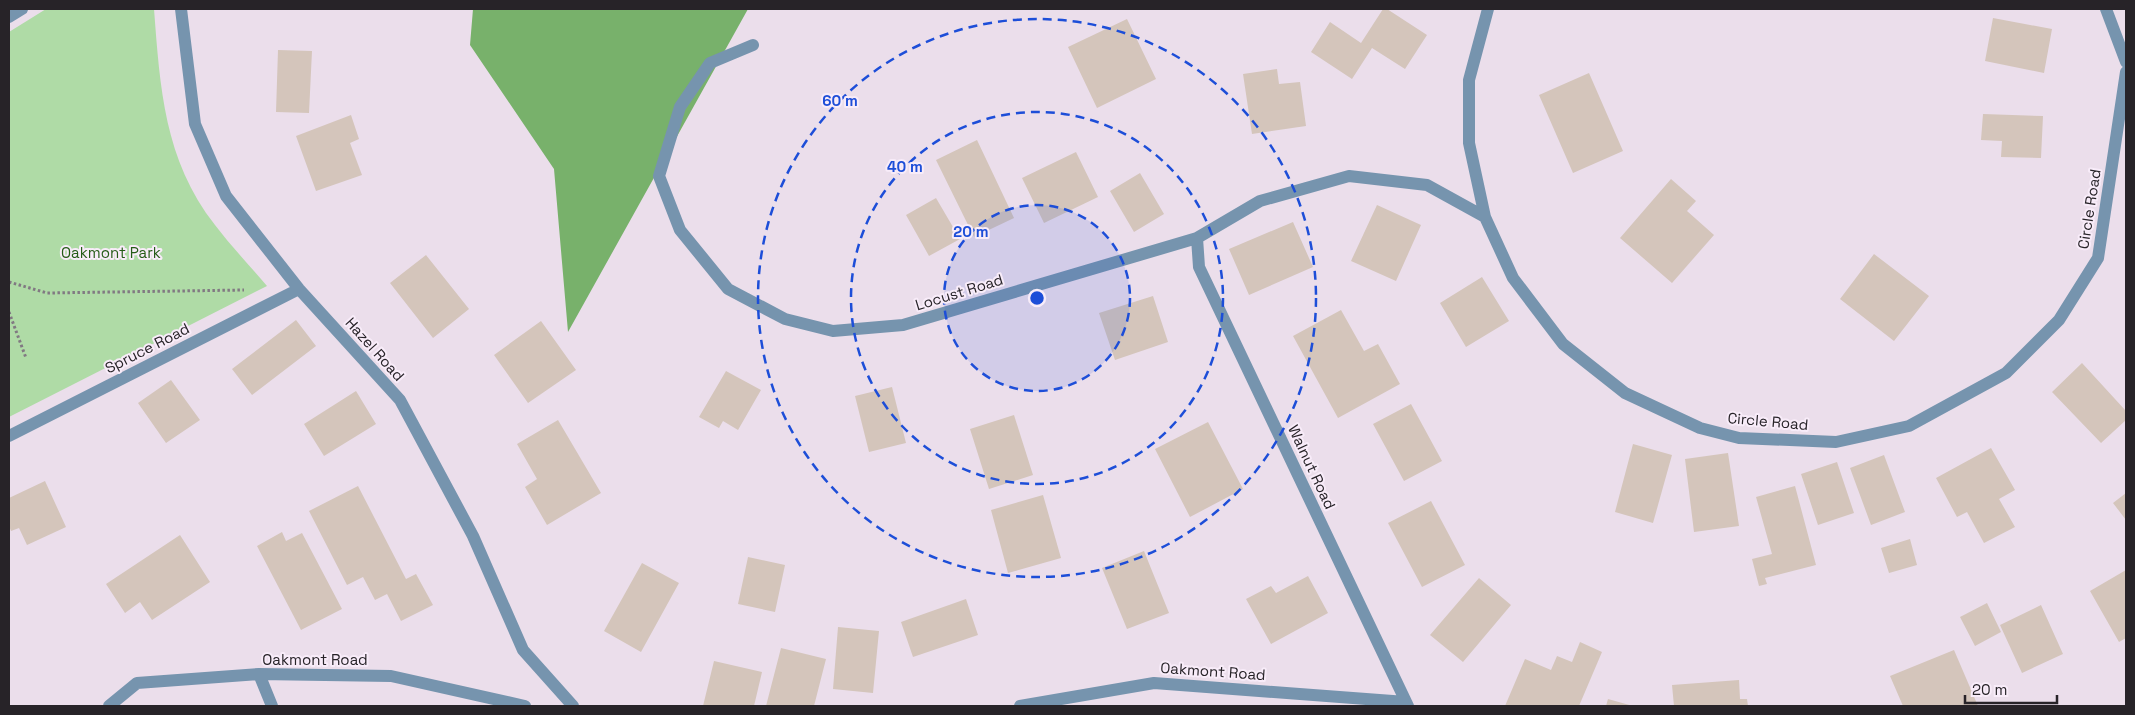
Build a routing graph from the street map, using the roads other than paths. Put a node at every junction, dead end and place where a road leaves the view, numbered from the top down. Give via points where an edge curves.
1 (22, 9) edge
2 (181, 9) edge
3 (1488, 9) edge
4 (2106, 9) edge
5 (9, 17) edge
6 (753, 45) dead end
7 (2126, 62) edge
8 (2126, 72) edge
9 (1485, 217) junction
10 (1197, 238) junction
11 (299, 289) junction
12 (9, 436) edge
13 (259, 674) junction
14 (1407, 704) edge
15 (109, 706) edge
16 (272, 706) edge
17 (525, 706) edge
18 (573, 706) edge
19 (1020, 706) edge

1 - 5 street
2 - 11 street, Hazel Road via 195,124 226,196
3 - 9 street, Circle Road via 1469,80 1469,143
4 - 7 street
6 - 10 street, Locust Road via 710,63 680,107 659,176 680,230 728,288 785,319 832,331 903,325
8 - 9 street, Circle Road via 2098,258 2059,320 2006,373 1909,426 1836,442 1738,438 1700,428 1624,393 1563,344 1513,278
9 - 10 street, Locust Road via 1427,185 1348,176 1260,200
10 - 14 street, Walnut Road via 1200,267
11 - 12 street, Spruce Road
11 - 18 street, Hazel Road via 400,400 473,536 523,650
13 - 15 street, Oakmont Road via 137,683
13 - 16 street
13 - 17 street, Oakmont Road via 390,676
14 - 19 street, Oakmont Road via 1154,682

